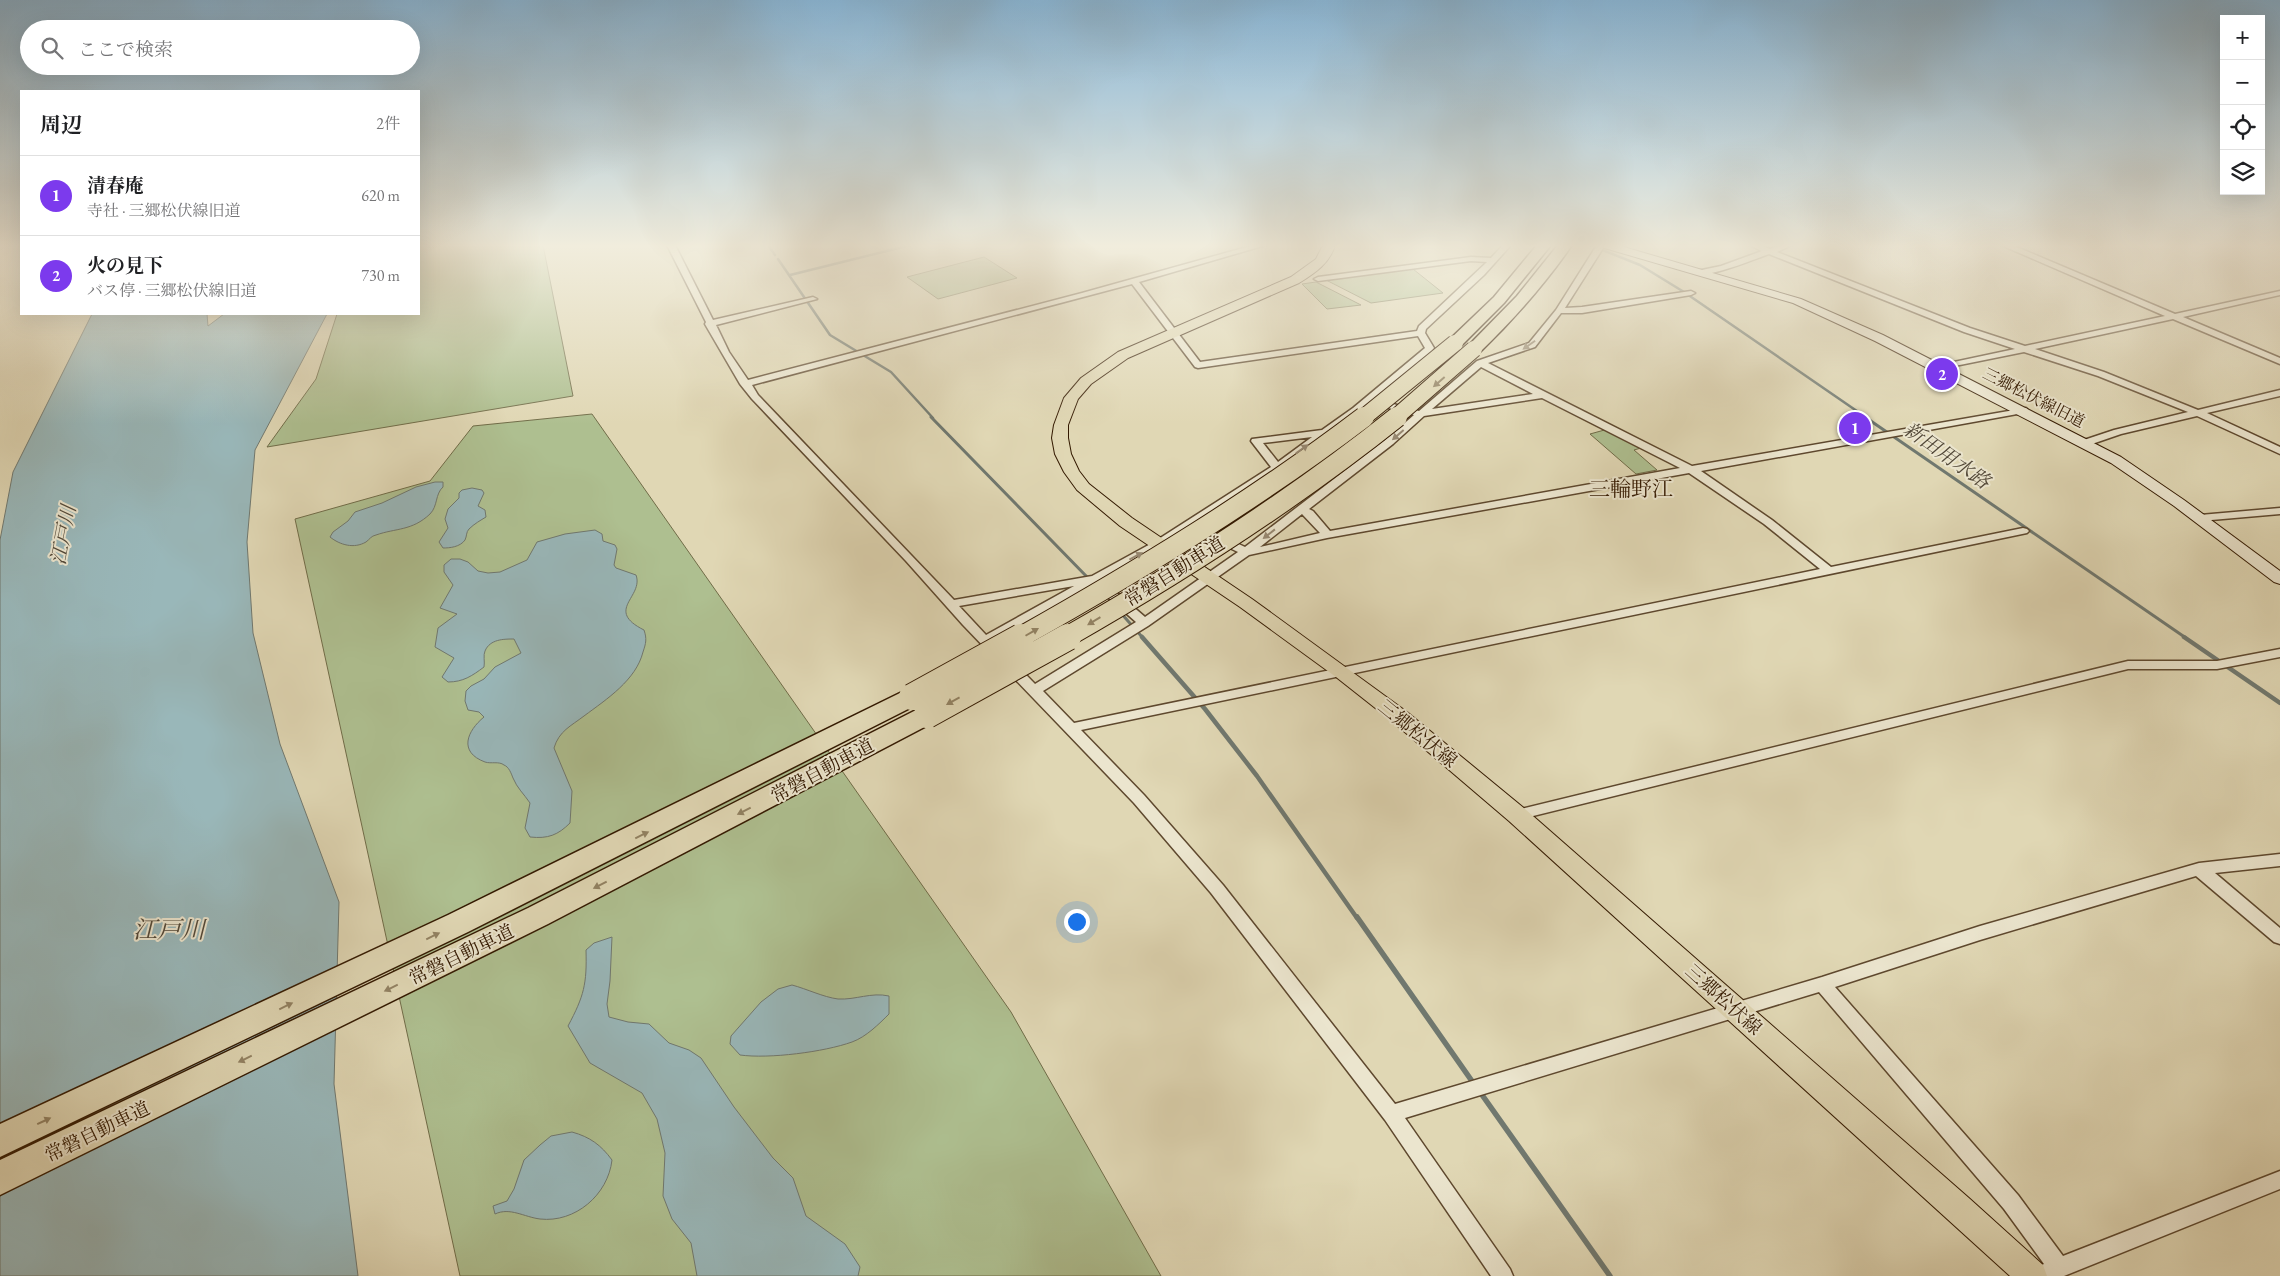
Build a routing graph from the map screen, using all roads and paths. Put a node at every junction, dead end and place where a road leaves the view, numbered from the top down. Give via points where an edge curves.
1 (700, 305) edge
2 (790, 305) edge
3 (1047, 305) edge
4 (1153, 305) edge
5 (1238, 305) edge
6 (1447, 305) edge
7 (1494, 305) edge
8 (1518, 305) edge
9 (1563, 305) edge
10 (1607, 305) edge
11 (1804, 305) edge
12 (1903, 305) edge
13 (2146, 305) edge
14 (2226, 305) edge
15 (1559, 311) junction
16 (2173, 316) junction
17 (709, 324) junction
18 (1175, 332) junction
19 (1421, 333) junction
20 (2022, 348) junction
21 (1427, 352) junction
22 (1477, 359) junction
23 (2280, 361) edge
24 (1938, 368) junction
25 (745, 384) junction
26 (2280, 393) edge
27 (1543, 395) junction
28 (1368, 400) junction
29 (2023, 410) junction
30 (2198, 413) junction
31 (1421, 414) junction
32 (1324, 433) junction
33 (2085, 443) junction
34 (2280, 451) edge
35 (1691, 469) junction
36 (1272, 471) junction
37 (1320, 495) junction
38 (1301, 510) junction
39 (2280, 511) edge
40 (2200, 518) junction
41 (1190, 525) junction
42 (2023, 531) dead end
43 (1327, 535) junction
44 (1158, 544) junction
45 (1246, 552) junction
46 (1828, 570) junction
47 (1209, 577) junction
48 (2280, 579) edge
49 (1090, 580) junction
50 (951, 604) junction
51 (1138, 627) junction
52 (986, 640) junction
53 (2280, 653) edge
54 (1343, 673) junction
55 (1035, 690) junction
56 (1071, 728) junction
57 (1517, 815) junction
58 (2280, 860) edge
59 (2200, 869) junction
60 (2280, 937) edge
61 (1822, 984) junction
62 (1734, 1009) junction
63 (1391, 1114) junction
64 (0, 1141) edge
65 (0, 1178) edge
66 (2280, 1180) edge
67 (2059, 1267) junction
68 (1503, 1276) edge
69 (2032, 1276) edge
70 (2039, 1276) edge

1 - 17 street
2 - 17 street
3 - 25 street
4 - 18 street
5 - 18 main road, 三郷松伏線
6 - 19 street
64 -> 7 highway, 常磐自動車道, bridge via 535,887 745,784 977,662 1220,520 1307,462 1414,380
8 - 22 highway, 常磐自動車道
9 - 15 street
10 - 15 street
11 - 24 street, 三郷松伏線旧道
12 - 20 street
13 - 16 street
14 - 16 street
15 -> 22 street via 1532,345
16 - 20 street
16 - 23 street
17 - 25 street
18 - 19 street via 1198,365
18 - 44 main road, 三郷松伏線 via 1123,355 1099,370 1071,398 1061,425 1063,454 1083,487
19 - 21 street via 1430,348
20 - 24 street
20 - 30 street via 2102,374
21 - 22 street
21 - 28 street
22 - 27 street
22 - 31 street
22 -> 65 highway, 常磐自動車道, bridge via 1434,386 1327,471 1173,572 1016,666 777,794 538,916
24 - 29 street, 三郷松伏線旧道
25 - 50 street
26 - 30 street
27 - 31 street
27 - 35 street
28 - 31 street
28 - 32 street
29 - 33 street, 三郷松伏線旧道
29 - 35 street
30 - 33 street
30 - 34 street
31 -> 37 street
36 -> 32 street
32 - 36 street via 1256,442
33 - 40 street, 三郷松伏線旧道 via 2142,476
35 - 43 street
35 - 46 street via 1768,522
36 - 37 street
36 - 41 street
37 - 38 street
38 - 43 street via 1309,513
38 -> 45 street
39 - 40 street
40 - 48 street, 三郷松伏線旧道
41 - 44 street
41 - 45 street
42 - 46 street
43 - 45 street
44 - 47 main road, 三郷松伏線
49 -> 44 street
45 - 47 street
46 - 54 street
47 - 51 street
47 - 54 main road, 三郷松伏線
49 - 50 street
49 - 51 street
49 - 52 street
50 - 52 street
51 - 55 street
52 - 55 street
53 - 57 street via 2223,664 2128,665
54 - 56 street
54 - 57 main road, 三郷松伏線
55 - 56 street
56 - 63 street via 1217,889
57 - 62 main road, 三郷松伏線
58 - 59 street
59 - 60 street
59 - 61 street via 1980,933
61 - 62 street
61 - 67 street via 2011,1202
62 - 63 street
62 - 69 main road, 三郷松伏線
63 - 68 street
66 - 67 street
67 - 70 street

